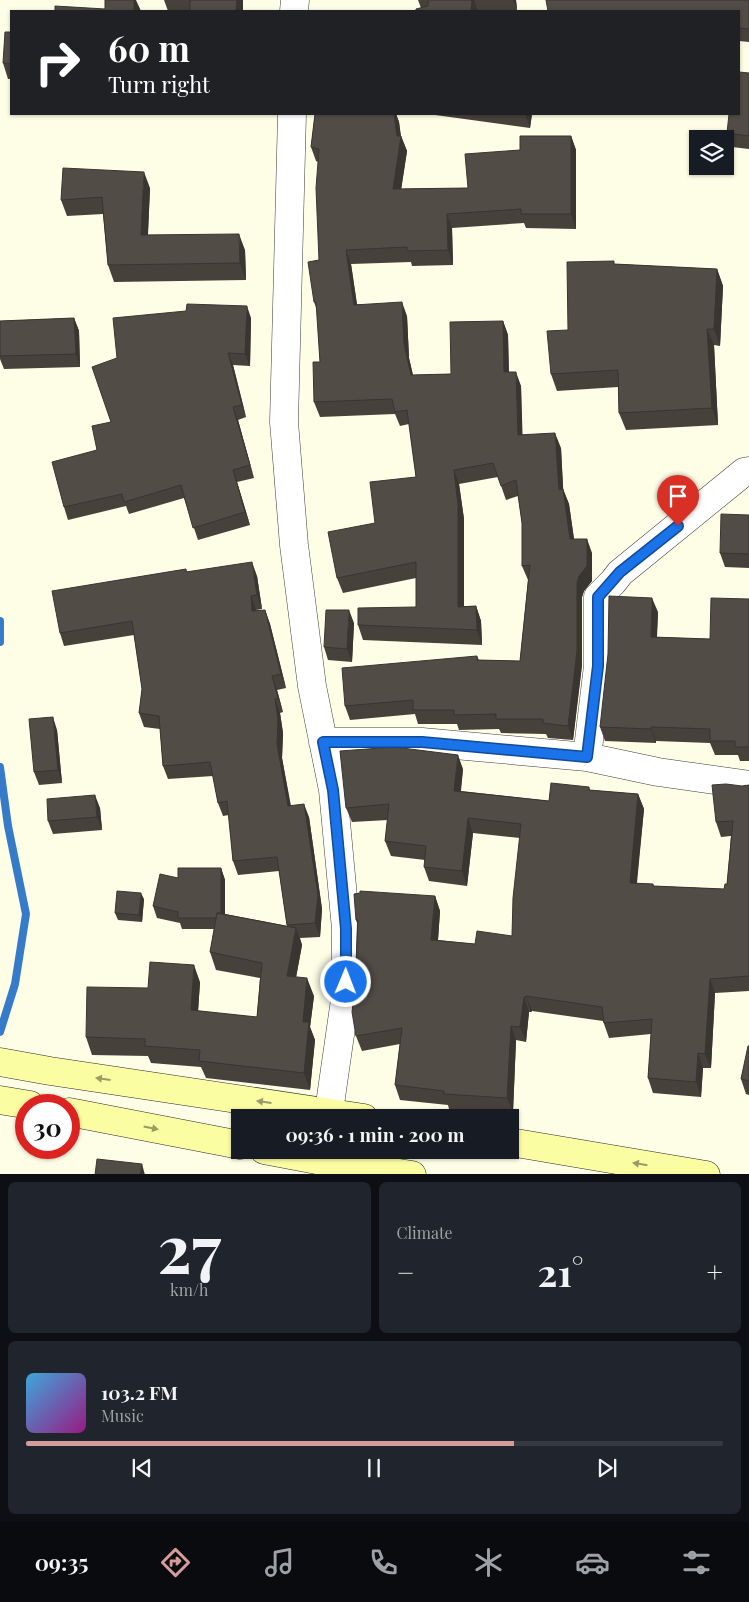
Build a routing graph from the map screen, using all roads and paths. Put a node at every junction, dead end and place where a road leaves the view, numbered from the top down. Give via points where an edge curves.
1 (292, 115) edge
2 (749, 471) edge
3 (323, 742) junction
4 (587, 757) junction
5 (749, 785) edge
6 (0, 1062) edge
7 (0, 1100) edge
8 (15, 1102) edge
9 (291, 1109) edge
10 (330, 1109) edge
11 (80, 1114) edge
12 (231, 1143) edge
13 (519, 1143) edge
14 (308, 1159) edge
15 (323, 1162) edge
16 (412, 1174) edge
17 (706, 1174) edge

1 - 3 street via 284,422 294,545 312,686
2 - 4 street via 620,572 598,597 598,666
3 - 4 street via 422,742
3 - 10 street via 333,790 346,929 345,1000
4 - 5 street via 658,772
9 -> 6 main road
7 - 8 main road
11 -> 12 main road
17 -> 13 main road
14 - 15 main road
15 - 16 main road

